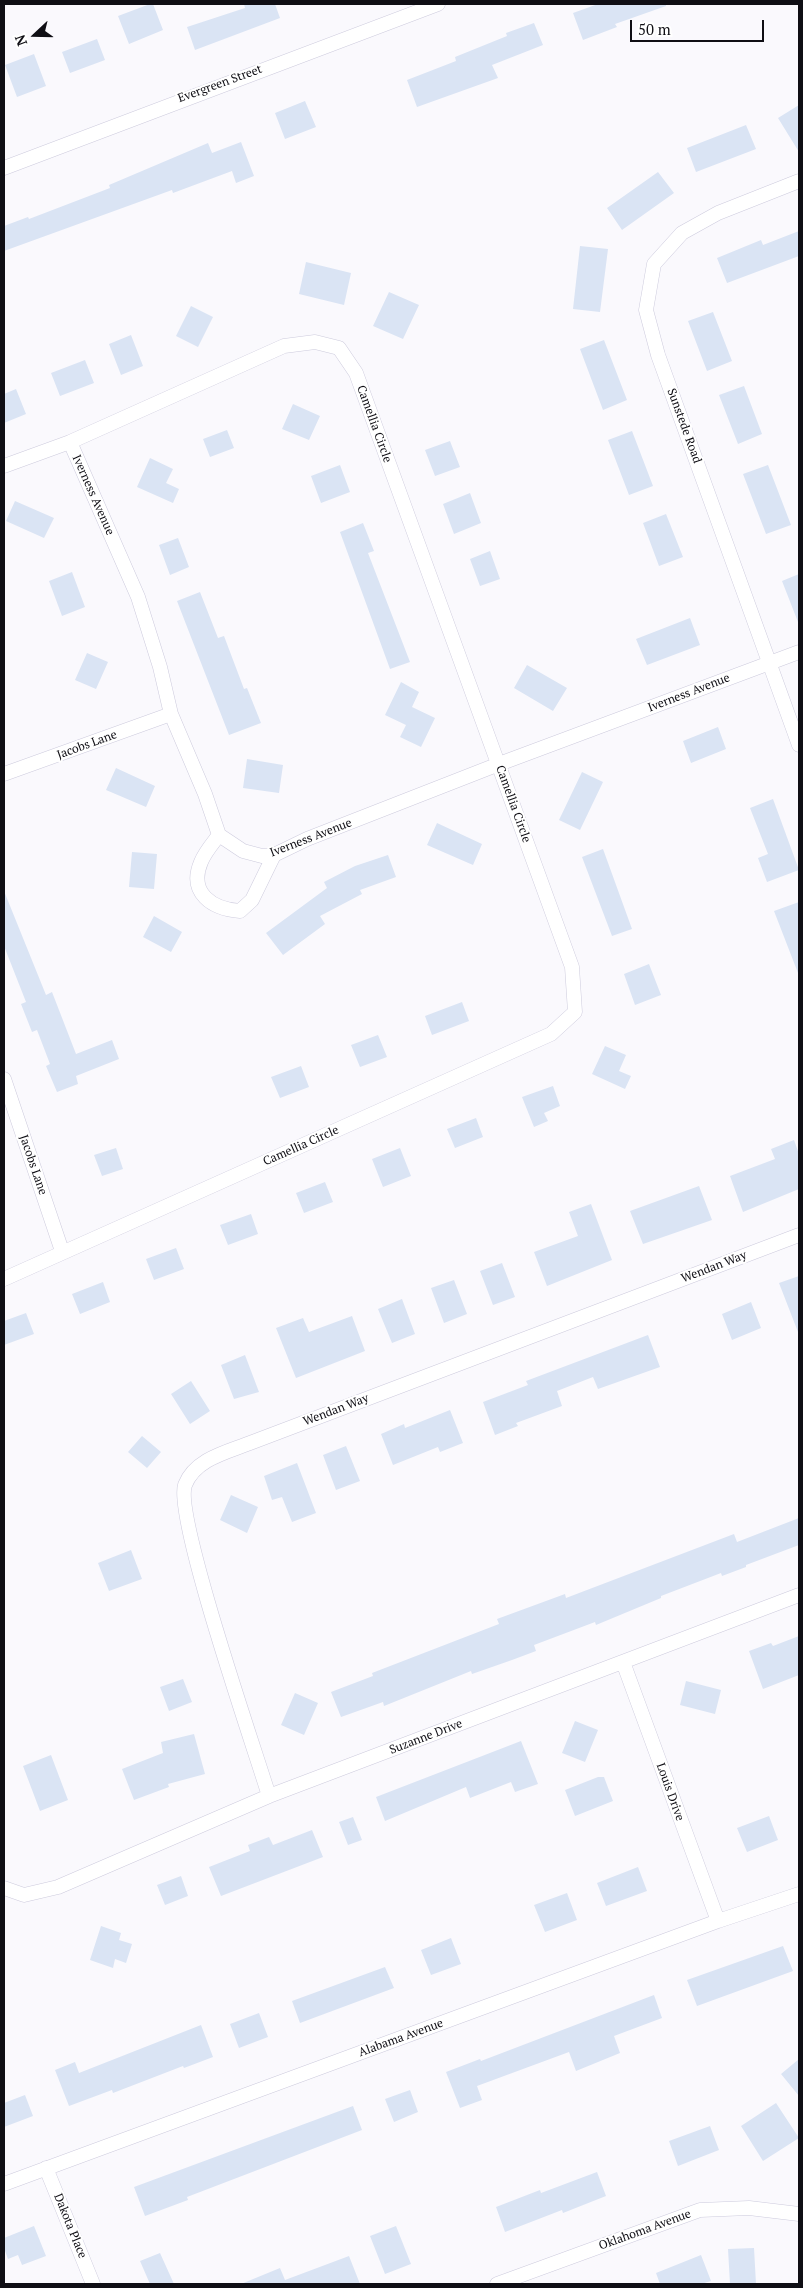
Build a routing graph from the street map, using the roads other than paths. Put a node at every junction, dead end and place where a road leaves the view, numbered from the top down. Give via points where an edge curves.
1 (438, 4) edge
2 (4, 168) edge
3 (799, 181) edge
4 (70, 442) junction
5 (4, 466) edge
6 (799, 652) edge
7 (768, 663) junction
8 (170, 714) junction
9 (799, 744) edge
10 (499, 764) junction
11 (4, 774) edge
12 (219, 835) junction
13 (274, 855) junction
14 (4, 1079) edge
15 (799, 1235) edge
16 (62, 1251) junction
17 (4, 1279) edge
18 (799, 1595) edge
19 (623, 1662) junction
20 (269, 1796) junction
21 (4, 1888) edge
22 (799, 1894) edge
23 (718, 1921) junction
24 (46, 2168) junction
25 (4, 2184) edge
26 (799, 2214) edge
27 (93, 2284) edge
28 (497, 2284) edge

1 - 2 street, Evergreen Street
3 - 7 street, Sunstede Road via 718,213 682,233 654,264 646,310 658,355
4 - 5 street, Camellia Circle
4 - 8 street, Iverness Avenue via 138,597 160,667
4 - 10 street, Camellia Circle via 284,346 315,342 339,348 356,373
6 - 7 street, Iverness Avenue
7 - 9 street, Sunstede Road
7 - 10 street, Iverness Avenue
8 - 11 street, Jacobs Lane
8 - 12 street, Iverness Avenue
10 - 13 street, Iverness Avenue
10 - 16 street, Camellia Circle via 572,967 575,1012 551,1034
12 - 13 street, Iverness Avenue via 244,851 262,856
12 - 13 street via 201,862 198,879 201,892 223,910 240,911 252,900
14 - 16 street, Jacobs Lane
15 - 20 street, Wendan Way via 198,1464 185,1485 184,1509 200,1572
16 - 17 street, Camellia Circle
18 - 19 street, Suzanne Drive
19 - 20 street, Suzanne Drive
19 - 23 street, Louis Drive
20 - 21 street, Suzanne Drive via 58,1887 24,1895
22 - 23 street, Alabama Avenue
23 - 24 street, Alabama Avenue
24 - 25 street, Alabama Avenue
24 - 27 street, Dakota Place
26 - 28 street, Oklahoma Avenue via 749,2208 700,2210

